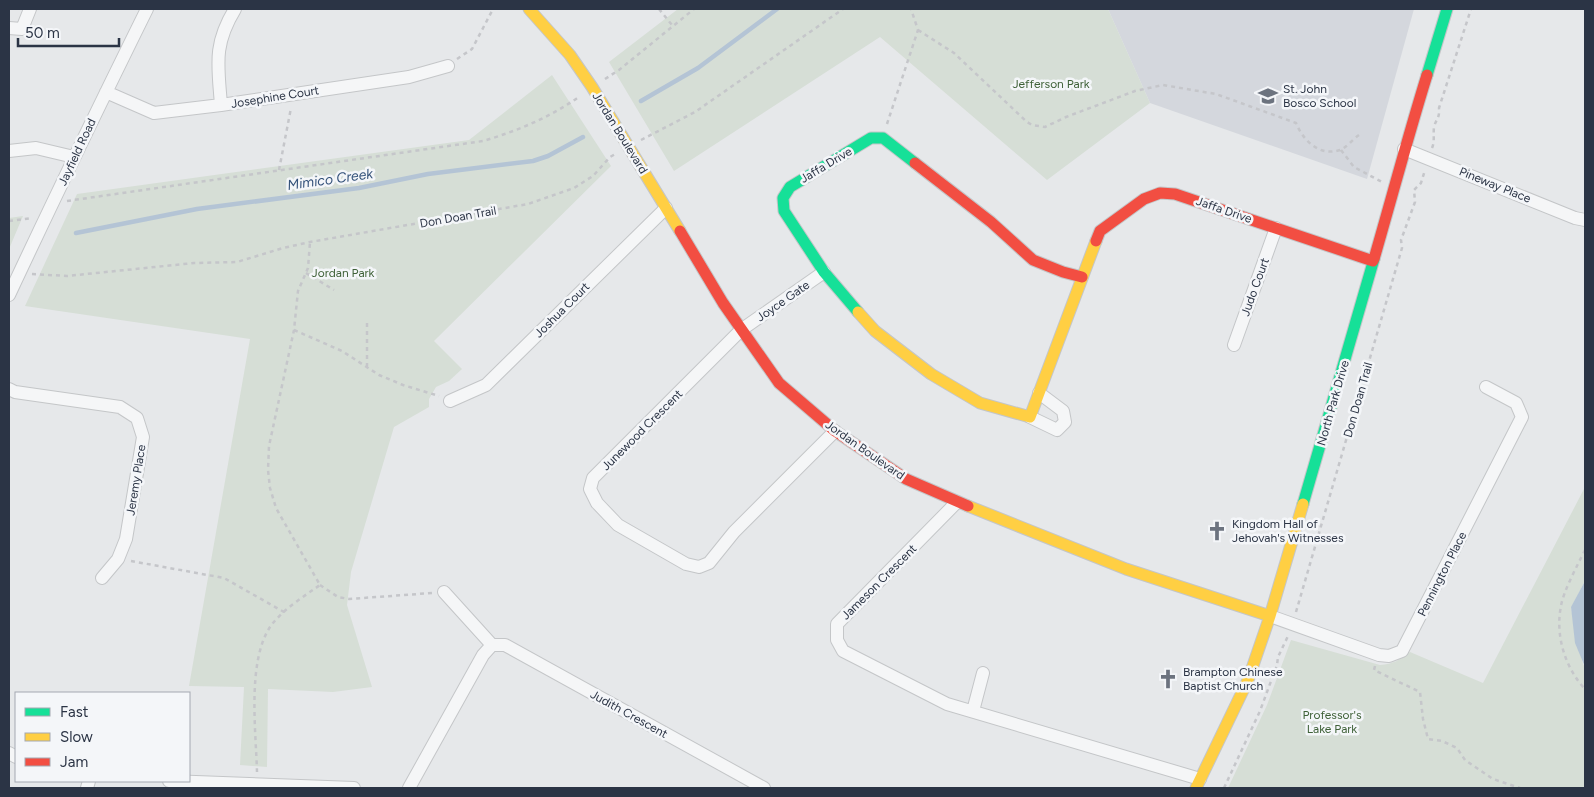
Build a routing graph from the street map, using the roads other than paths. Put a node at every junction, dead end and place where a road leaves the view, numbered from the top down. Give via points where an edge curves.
1 (30, 9) edge
2 (147, 9) edge
3 (235, 9) edge
4 (529, 9) edge
5 (1447, 9) edge
6 (9, 28) edge
7 (448, 66) road end
8 (106, 92) junction
9 (221, 105) junction
10 (1404, 150) junction
11 (9, 151) edge
12 (74, 157) junction
13 (666, 208) junction
14 (1585, 220) edge
15 (1276, 228) junction
16 (1373, 261) junction
17 (824, 272) junction
18 (1082, 277) junction
19 (9, 295) edge
20 (742, 330) junction
21 (1234, 345) dead end
22 (1486, 387) dead end
23 (9, 389) edge
24 (1039, 393) junction
25 (450, 401) road end
26 (1030, 417) junction
27 (835, 431) junction
28 (957, 502) junction
29 (102, 578) dead end
30 (444, 592) road end
31 (1270, 616) junction
32 (492, 645) junction
33 (983, 672) dead end
34 (973, 711) junction
35 (188, 782) edge
36 (1198, 784) edge
37 (263, 786) edge
38 (354, 788) edge
39 (408, 788) edge
40 (764, 788) edge

1 - 6 street via 22,29
2 - 8 street, Jayfield Road
3 - 9 street via 219,42
4 - 13 street, Jordan Boulevard via 570,55
5 - 10 street, North Park Drive
7 - 9 street, Josephine Court via 409,77
8 - 9 street, Josephine Court via 154,113
8 - 12 street, Jayfield Road
10 - 14 street, Pineway Place
10 - 16 street, North Park Drive
11 - 12 street via 36,148
12 - 19 street, Jayfield Road
13 - 20 street, Jordan Boulevard
13 - 25 street, Joshua Court via 486,385
15 - 16 street, Jaffa Drive
15 - 18 street, Jaffa Drive via 1175,194 1160,193 1144,199 1100,231
15 - 21 street, Judo Court
16 - 31 street, North Park Drive
17 - 18 street, Jaffa Drive via 784,212 783,198 790,187 871,138 883,138 991,222 1033,260
17 - 20 street, Joyce Gate
17 - 26 street, Jaffa Drive via 875,332 931,374 980,404
18 - 24 street, Jaffa Drive
20 - 27 street, Jordan Boulevard via 779,383
20 - 27 street, Junewood Crescent via 593,478 590,489 597,503 618,525 686,564 699,568 709,563 734,532
22 - 31 street, Pennington Place via 1516,403 1522,417 1402,651 1389,656 1379,655
23 - 29 street, Jeremy Place via 120,407 137,418 143,437 126,539 118,559
24 - 26 street, Jaffa Drive
24 - 26 street, Jaffa Drive via 1063,411 1065,422 1057,430
27 - 28 street, Jordan Boulevard via 906,479
28 - 31 street, Jordan Boulevard via 1126,569
28 - 34 street, Jameson Crescent via 837,624 837,640 843,651 947,704
30 - 32 street
31 - 36 street, North Park Drive via 1248,680
32 - 39 street via 483,655
32 - 40 street, Judith Crescent via 505,645
33 - 34 street
34 - 36 street, Jameson Crescent
35 - 37 street
37 - 38 street

